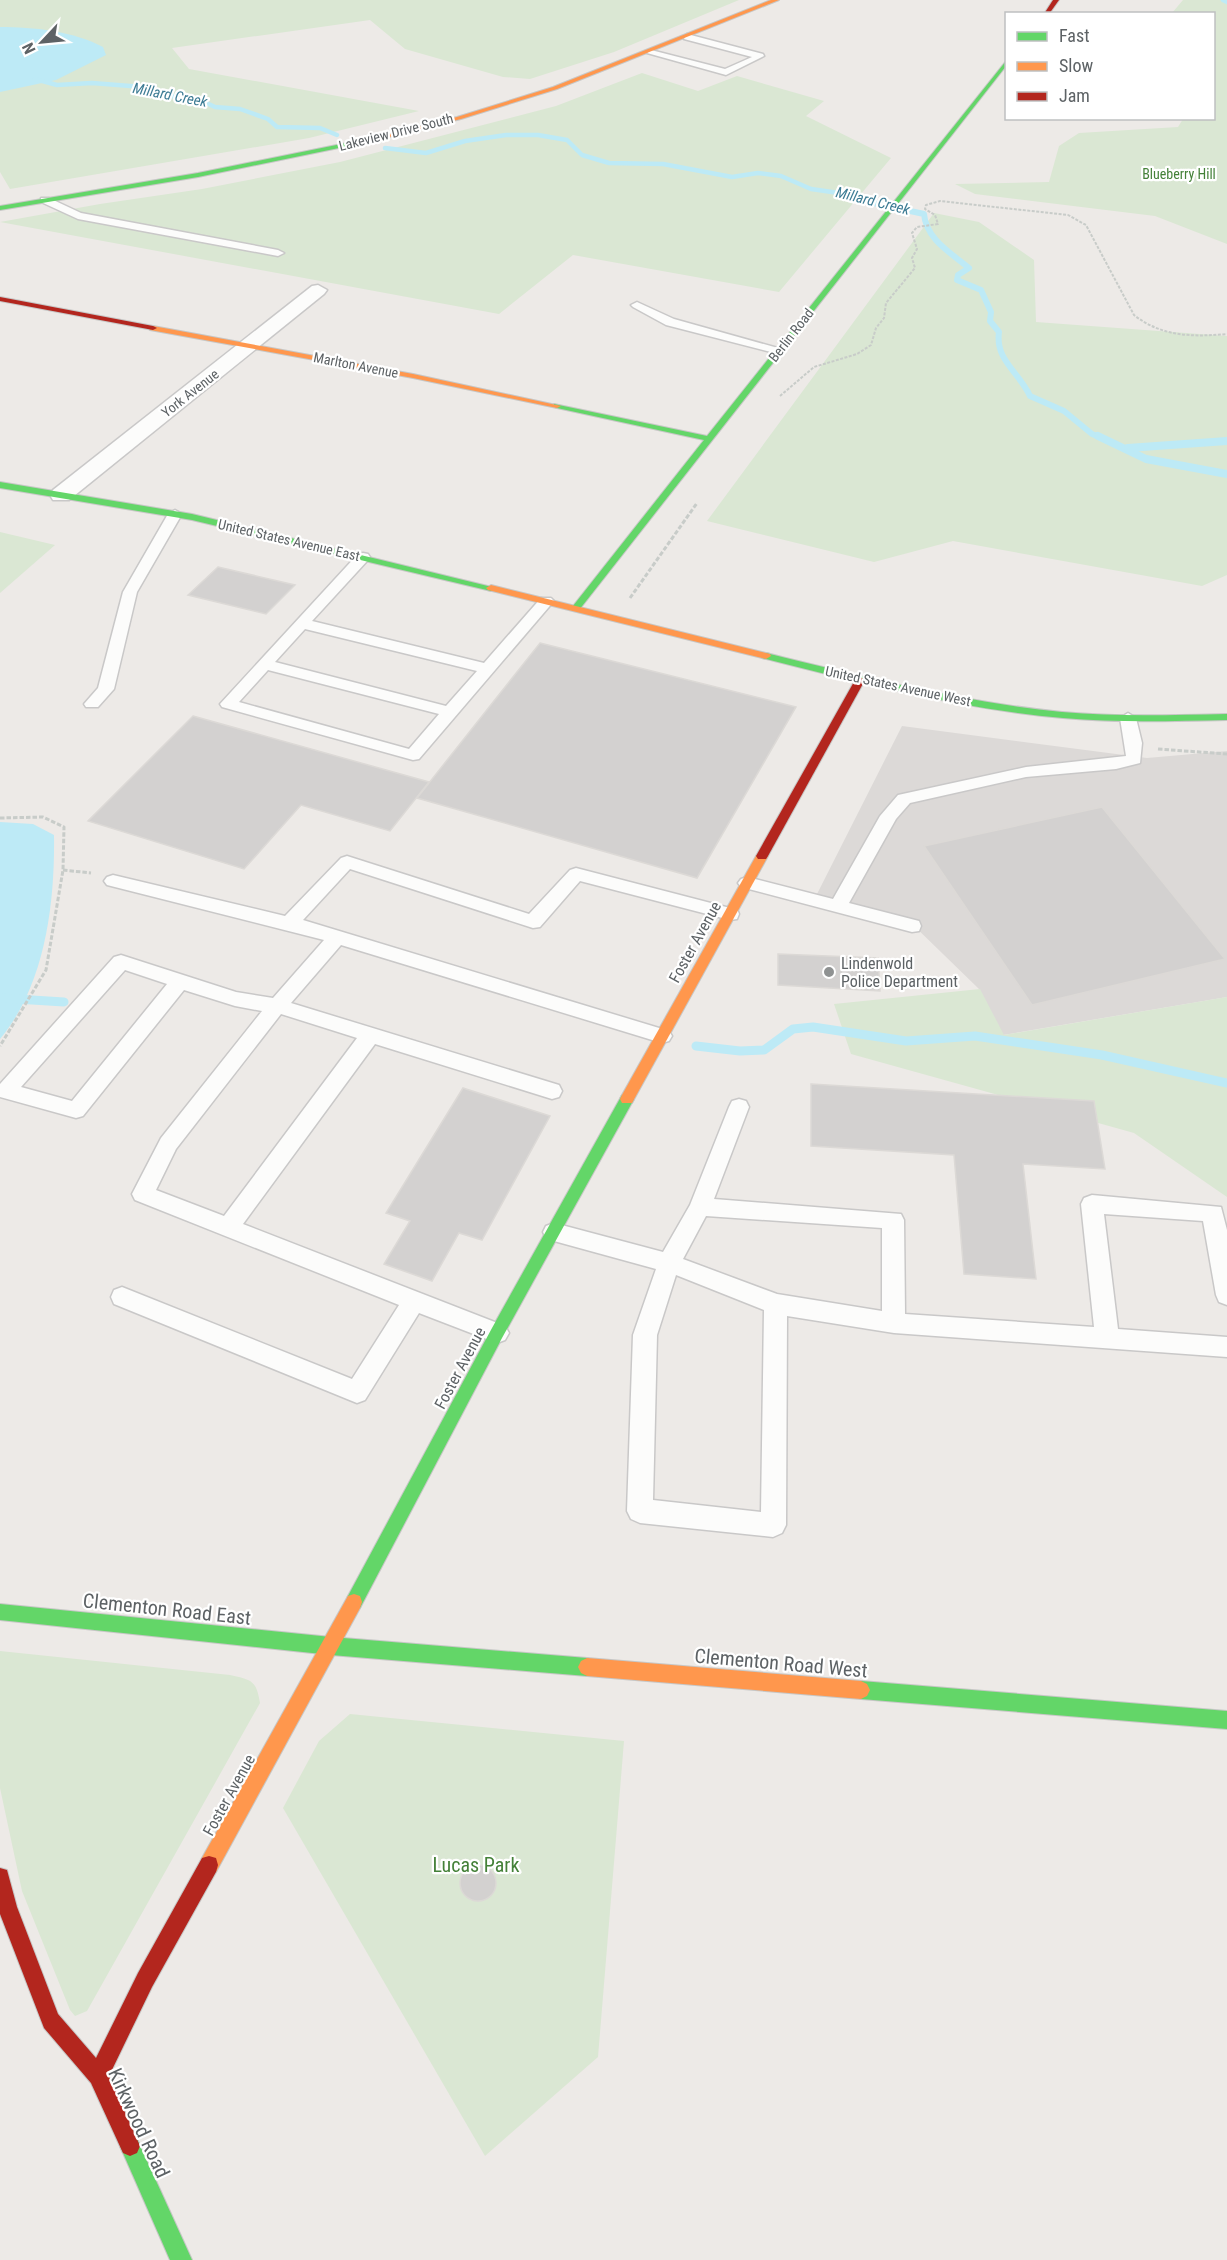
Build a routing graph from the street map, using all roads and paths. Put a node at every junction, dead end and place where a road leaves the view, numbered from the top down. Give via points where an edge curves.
1 (776, 0) edge
2 (687, 38) junction
3 (651, 53) junction
4 (1005, 64) edge
5 (45, 200) junction
6 (0, 208) edge
7 (278, 253) dead end
8 (318, 290) dead end
9 (0, 299) edge
10 (637, 305) dead end
11 (1227, 334) edge
12 (250, 345) junction
13 (779, 350) junction
14 (776, 401) dead end
15 (710, 439) junction
16 (0, 485) edge
17 (61, 495) junction
18 (175, 514) junction
19 (363, 557) junction
20 (546, 601) junction
21 (576, 608) junction
22 (304, 624) junction
23 (264, 664) junction
24 (487, 669) junction
25 (860, 680) junction
26 (92, 704) dead end
27 (450, 712) junction
28 (1227, 717) edge
29 (1128, 718) junction
30 (0, 818) edge
31 (113, 881) dead end
32 (747, 884) junction
33 (838, 907) junction
34 (730, 914) junction
35 (290, 923) junction
36 (912, 926) dead end
37 (338, 937) junction
38 (180, 981) junction
39 (277, 1006) junction
40 (370, 1035) junction
41 (662, 1036) junction
42 (0, 1046) edge
43 (552, 1091) dead end
44 (739, 1107) dead end
45 (700, 1207) junction
46 (228, 1227) junction
47 (554, 1232) junction
48 (669, 1263) junction
49 (1227, 1295) edge
50 (122, 1297) dead end
51 (414, 1301) junction
52 (776, 1304) junction
53 (894, 1323) junction
54 (497, 1333) junction
55 (1107, 1338) junction
56 (1227, 1347) edge
57 (0, 1612) edge
58 (331, 1646) junction
59 (1227, 1720) edge
60 (0, 1877) edge
61 (98, 2076) junction
62 (181, 2260) edge

1 - 2 street, Lakeview Drive South
2 - 3 street, Lakeview Drive South
2 - 3 lane via 760,56 726,72
3 - 5 street, Lakeview Drive South via 521,100 371,139
4 - 13 street, Berlin Road
5 - 6 street, Lakeview Drive South
5 - 7 lane via 78,216
8 - 12 street, York Avenue
9 - 12 street, Marlton Avenue
10 - 13 lane via 670,321
11 - 14 path via 1178,335 1141,321 1134,315 1086,225 1068,215 940,201 926,205 938,224 917,227 912,233 917,249 912,258 915,268 886,303 871,347 820,364 798,377
12 - 15 street, Marlton Avenue
12 - 17 street, York Avenue
13 - 15 street, Berlin Road
15 - 21 street, Berlin Road
16 - 17 street, United States Avenue East
17 - 18 street, United States Avenue East
18 - 19 street, United States Avenue East
18 - 26 lane via 130,592 106,689
19 - 20 street, United States Avenue East
19 - 22 lane
20 - 21 street, United States Avenue East
20 - 24 lane
21 - 25 street, United States Avenue West
22 - 23 lane
22 - 24 lane
23 - 27 lane
23 - 27 lane via 228,704 413,755
24 - 27 lane
25 - 29 street, United States Avenue West via 952,700 1063,715
25 - 32 street, Foster Avenue
28 - 29 street, United States Avenue West
29 - 33 lane via 1134,759 1026,772 904,799 889,816
30 - 42 path via 43,817 64,827 63,870 46,970
31 - 35 lane
32 - 33 lane
32 - 34 street, Foster Avenue
33 - 36 lane
34 - 35 lane via 576,874 533,922 347,862
34 - 41 street, Foster Avenue
35 - 37 lane
37 - 39 lane
37 - 41 lane
38 - 38 lane via 121,962 6,1091 76,1110
38 - 39 lane via 235,999
39 - 40 lane
39 - 46 lane via 168,1144 143,1194
40 - 43 lane
40 - 46 lane
41 - 47 street, Foster Avenue
44 - 45 lane
45 - 48 lane
45 - 53 lane via 892,1220
46 - 51 lane
47 - 48 lane
47 - 54 street, Foster Avenue
48 - 52 lane
48 - 52 lane via 645,1335 640,1511 773,1525
49 - 55 lane via 1213,1213 1092,1204
50 - 51 lane via 357,1392
51 - 54 lane
52 - 53 lane
53 - 55 lane
54 - 58 street, Foster Avenue
55 - 56 lane
57 - 58 street, Clementon Road East
58 - 59 street, Clementon Road West
58 - 61 street, Foster Avenue via 145,1980
60 - 61 street, Kirkwood Road via 7,1907 51,2021
61 - 62 street, Kirkwood Road

